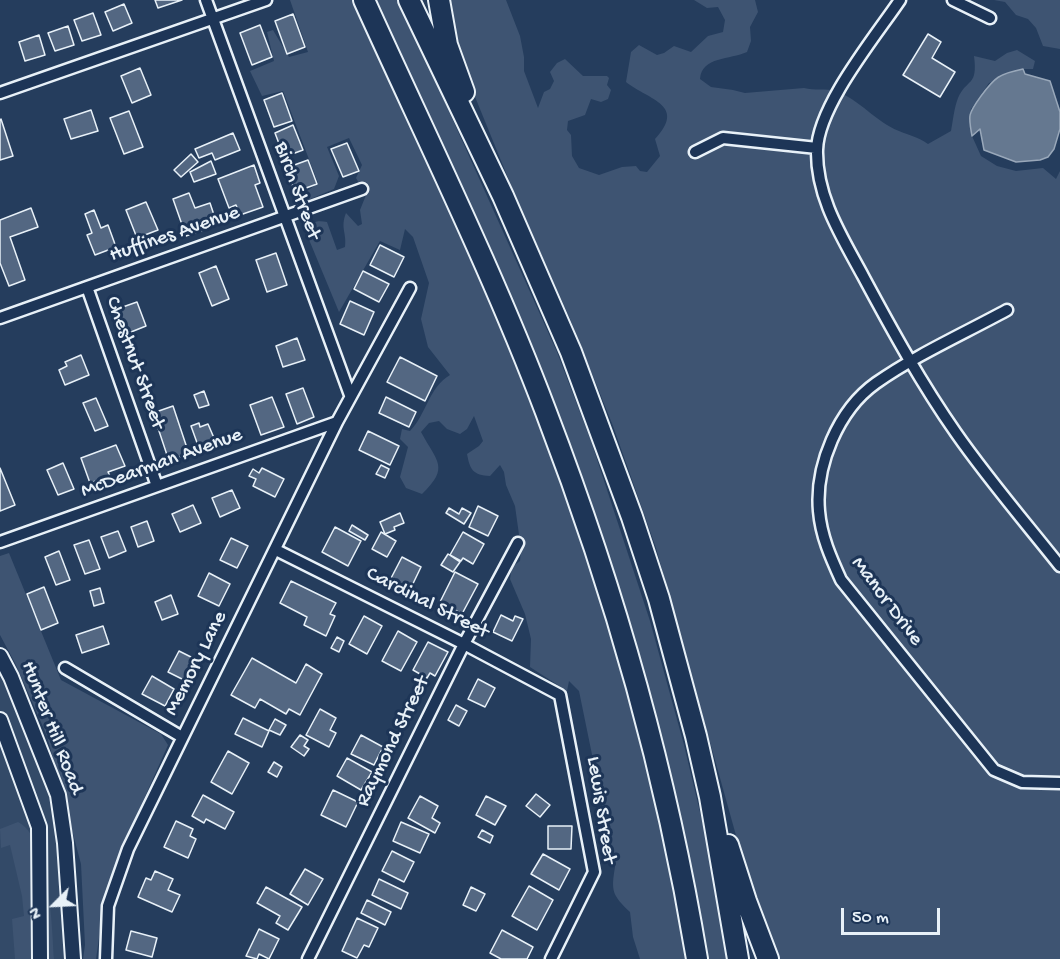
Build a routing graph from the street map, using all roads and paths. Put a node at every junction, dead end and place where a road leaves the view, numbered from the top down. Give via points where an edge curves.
1 (206, 0) edge
2 (266, 0) edge
3 (364, 0) edge
4 (409, 0) edge
5 (439, 0) edge
6 (900, 0) edge
7 (953, 0) edge
8 (990, 18) dead end
9 (212, 19) junction
10 (0, 93) edge
11 (817, 148) junction
12 (694, 152) dead end
13 (363, 189) dead end
14 (502, 196) junction
15 (284, 217) junction
16 (87, 286) junction
17 (410, 288) dead end
18 (1007, 310) dead end
19 (0, 318) edge
20 (910, 363) junction
21 (350, 395) junction
22 (337, 422) junction
23 (158, 486) junction
24 (0, 542) edge
25 (518, 543) dead end
26 (276, 550) junction
27 (1060, 566) edge
28 (464, 644) junction
29 (0, 656) edge
30 (65, 669) dead end
31 (560, 695) joint
32 (0, 720) edge
33 (182, 737) junction
34 (1060, 783) edge
35 (710, 797) junction
36 (40, 959) edge
37 (73, 959) edge
38 (106, 959) edge
39 (308, 959) edge
40 (551, 959) edge
41 (697, 959) edge
42 (738, 959) edge
43 (768, 959) edge

1 - 9 street, Birch Street
2 - 9 street
3 - 41 highway via 512,328 574,489 651,739 674,834
4 - 14 highway
5 - 14 highway via 447,45
6 - 11 street via 834,97 823,120
7 - 8 street
9 - 10 street
9 - 15 street, Birch Street
11 - 12 street via 723,138
11 - 20 street via 819,176 829,213
13 - 15 street, Huffines Avenue
14 - 35 highway via 571,352 632,517 659,599
15 - 16 street, Huffines Avenue
15 - 21 street, Birch Street
16 - 19 street, Huffines Avenue
16 - 23 street, Chestnut Street
17 - 21 street, Memory Lane
18 - 20 street, Manor Drive
20 - 27 street via 957,434
20 - 34 street, Manor Drive via 874,384 849,408 832,438 821,476 819,511 826,549 841,580 994,770 1022,782
21 - 22 street, Memory Lane
22 - 23 street, McDearman Avenue
22 - 26 street, Memory Lane
23 - 24 street, McDearman Avenue
25 - 28 street, Raymond Street
26 - 28 street, Cardinal Street
26 - 33 street, Memory Lane
28 - 31 street, Cardinal Street
28 - 39 street, Raymond Street
29 - 37 street, Hunter Hill Road via 58,795
30 - 33 street
31 - 40 street, Lewis Street via 594,872
32 - 36 street via 39,827
33 - 38 street, Memory Lane via 128,849 108,906
35 - 42 highway
35 - 43 highway

